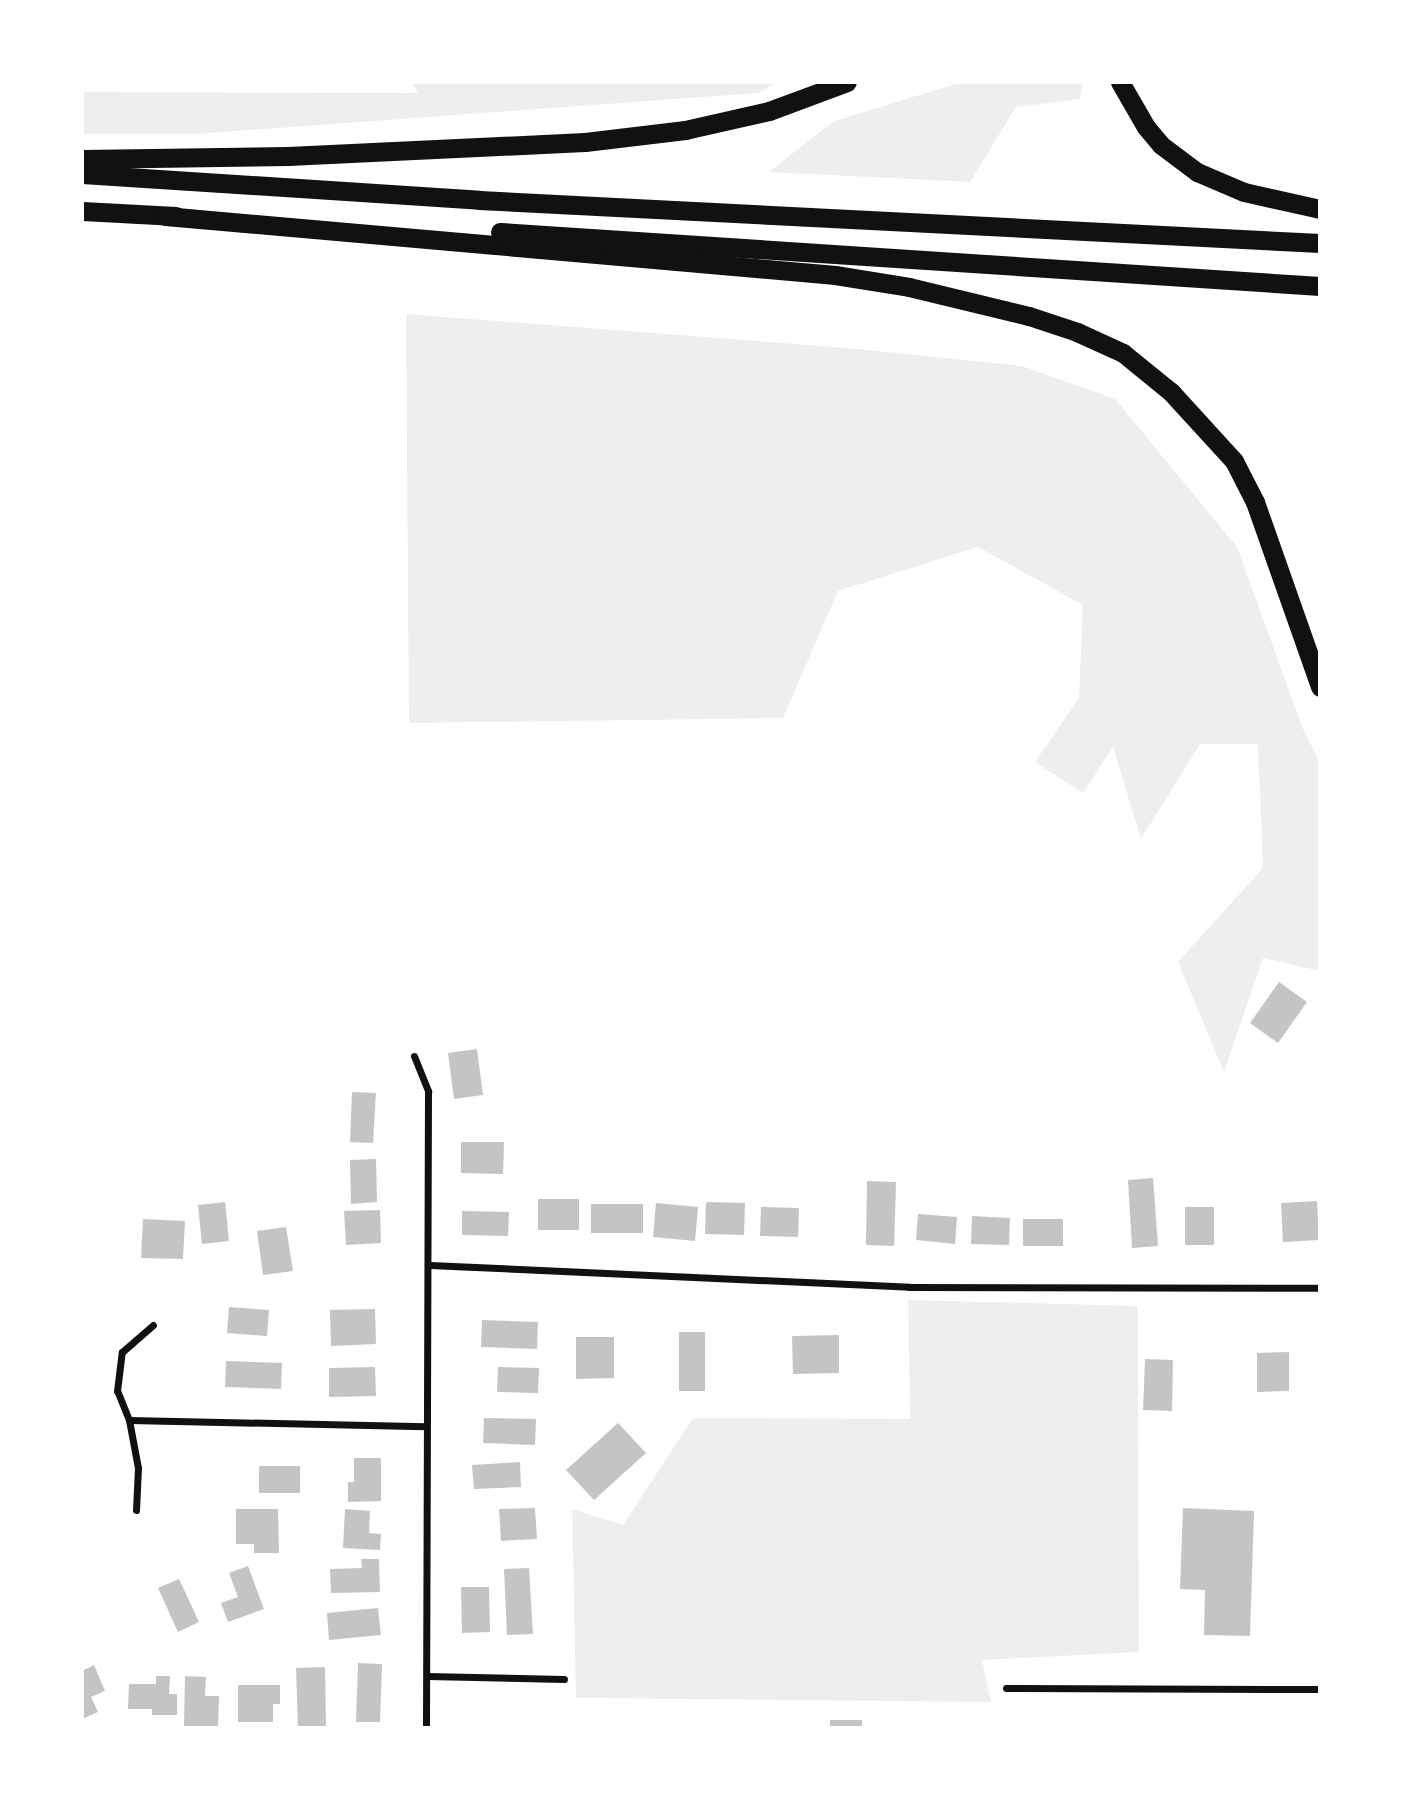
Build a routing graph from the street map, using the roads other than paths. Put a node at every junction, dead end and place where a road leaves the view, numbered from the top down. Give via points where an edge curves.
1 (847, 82) edge
2 (1120, 82) edge
3 (82, 159) edge
4 (82, 174) edge
5 (1320, 209) edge
6 (82, 211) edge
7 (165, 216) junction
8 (1320, 243) edge
9 (1320, 286) edge
10 (1320, 687) edge
11 (414, 1056) dead end
12 (429, 1265) junction
13 (1320, 1288) edge
14 (153, 1325) dead end
15 (129, 1420) junction
16 (425, 1426) junction
17 (136, 1510) dead end
18 (427, 1676) junction
19 (564, 1679) dead end
20 (1006, 1688) dead end
21 (1320, 1689) edge
22 (426, 1728) edge

1 - 3 highway via 769,111 709,125 584,142 289,156
2 - 5 highway via 1161,145 1198,172 1244,192
4 - 8 highway via 479,200
6 - 7 highway
7 - 9 highway via 581,236
7 - 10 highway via 835,275 909,287 1077,332 1123,353 1171,392 1234,461 1255,502
11 - 12 street via 428,1091
12 - 13 street via 909,1287
12 - 16 street
14 - 15 street via 122,1352 117,1391
15 - 16 street
15 - 17 street via 138,1468
16 - 18 street
18 - 19 street
18 - 22 street
20 - 21 street

